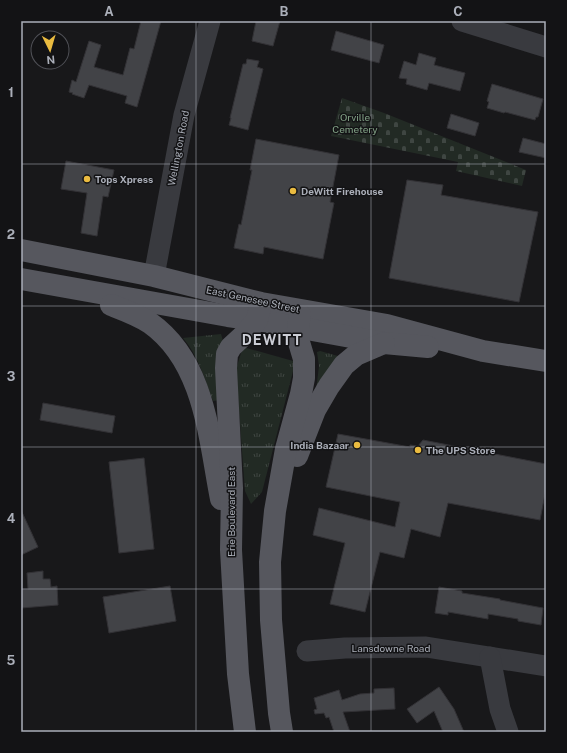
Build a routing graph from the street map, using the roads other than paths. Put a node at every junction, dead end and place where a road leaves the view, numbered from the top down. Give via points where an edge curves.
1 (210, 21) edge
2 (462, 21) edge
3 (507, 28) edge
4 (546, 47) edge
5 (21, 250) edge
6 (154, 276) junction
7 (21, 279) edge
8 (69, 288) junction
9 (259, 311) junction
10 (300, 319) junction
11 (384, 343) junction
12 (483, 351) junction
13 (546, 361) edge
14 (275, 511) junction
15 (230, 550) junction
16 (308, 651) dead end
17 (490, 657) junction
18 (546, 666) edge
19 (245, 732) edge
20 (282, 732) edge
21 (508, 732) edge

1 - 6 street, Wellington Road via 184,115
2 - 3 street
3 - 4 street
5 - 6 main road, East Genesee Street
6 - 9 main road, East Genesee Street
7 - 8 main road, East Genesee Street
8 - 9 main road, East Genesee Street via 228,316
8 - 15 main road via 138,316 161,332 177,350 191,374 209,428
9 - 10 main road, East Genesee Street
9 - 15 main road, Erie Boulevard East via 244,335 231,347 226,362 232,488
10 - 11 main road, East Genesee Street
10 - 12 main road, East Genesee Street via 387,326
10 - 14 main road via 298,339 304,359 304,378 286,449
11 - 12 main road, East Genesee Street
11 - 14 main road via 356,355 344,365 329,386 315,410
12 - 13 main road, East Genesee Street
14 - 20 main road via 270,584
15 - 19 main road, Erie Boulevard East via 238,674
16 - 17 street, Lansdowne Road via 426,647
17 - 18 street, Lansdowne Road
17 - 21 street via 500,709

